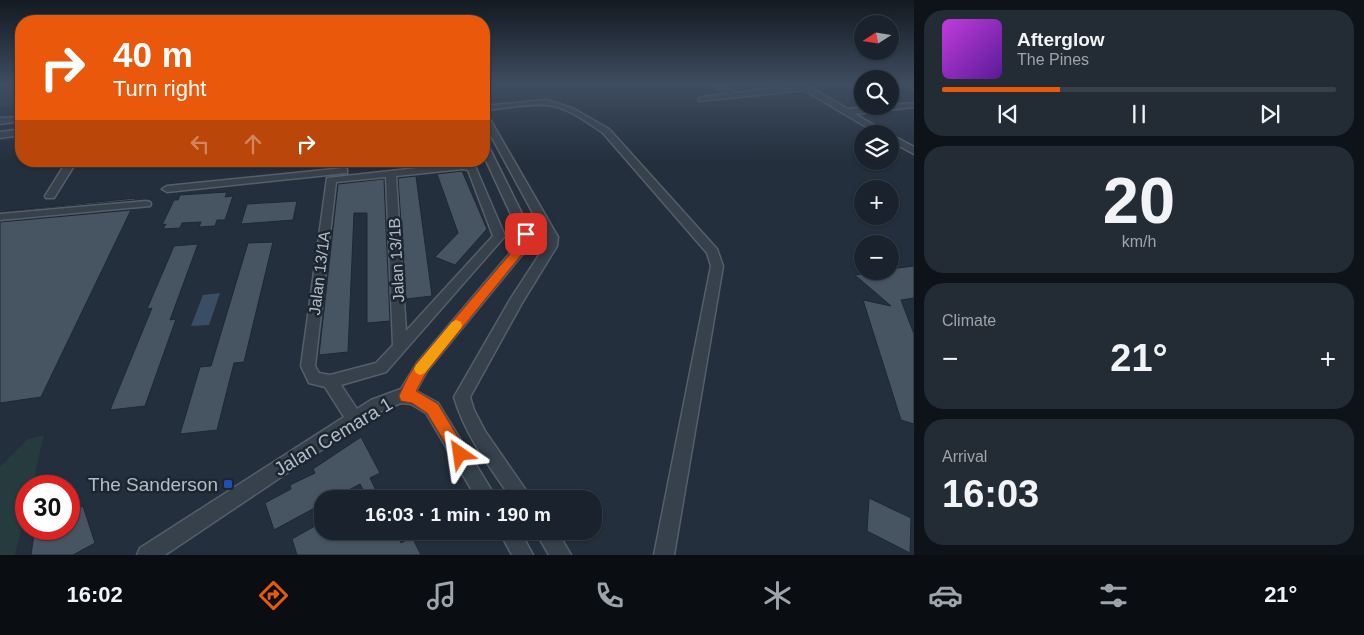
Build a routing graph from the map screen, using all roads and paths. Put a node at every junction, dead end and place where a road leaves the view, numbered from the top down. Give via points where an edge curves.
1 (567, 110) edge
2 (843, 110) edge
3 (867, 110) edge
4 (847, 112) junction
5 (15, 120) edge
6 (0, 121) edge
7 (869, 125) edge
8 (490, 127) edge
9 (15, 133) edge
10 (0, 135) edge
11 (899, 142) edge
12 (914, 150) edge
13 (490, 163) edge
14 (68, 167) edge
15 (387, 167) edge
16 (452, 167) edge
17 (467, 167) edge
18 (391, 173) junction
19 (167, 189) dead end
20 (50, 196) dead end
21 (146, 204) dead end
22 (0, 217) edge
23 (400, 347) junction
24 (330, 381) junction
25 (406, 396) junction
26 (354, 419) junction
27 (482, 490) edge
28 (517, 490) edge
29 (514, 540) edge
30 (551, 540) edge
31 (147, 555) edge
32 (523, 555) edge
33 (561, 555) edge
34 (664, 555) edge

1 - 34 street via 606,131 713,252 717,266
2 - 4 street
3 - 4 street
4 - 7 street
5 - 6 street
8 - 28 street via 552,237 551,246 462,397 465,412
9 - 10 street
11 - 12 street
13 - 25 street via 526,234 522,247 422,367
14 - 20 street
15 - 19 street
16 - 18 street
17 - 23 street via 472,168 499,236
18 - 23 street, Jalan 13/1B
18 - 24 street, Jalan 13/1A via 331,180 308,366 314,379
21 - 22 street
23 - 24 street via 381,368
24 - 26 street
25 - 26 street, Jalan Cemara 1 via 377,405
25 - 27 street, Jalan Cemara 1 via 432,408
26 - 31 street, Jalan Cemara 1
29 - 32 street
30 - 33 street

